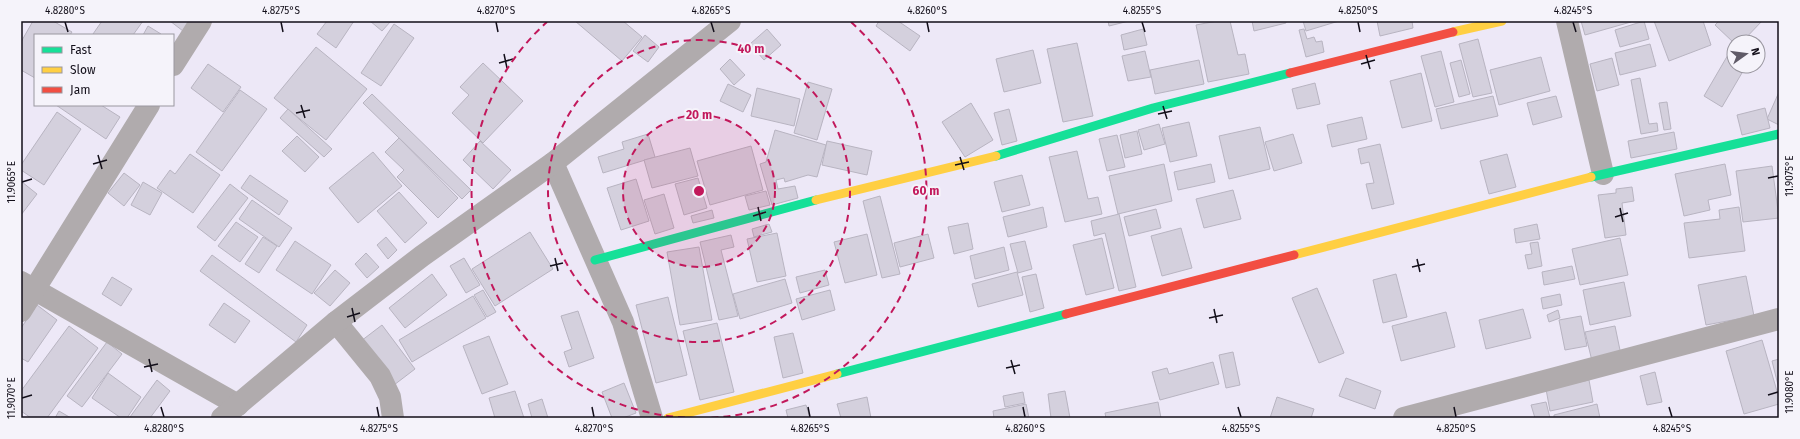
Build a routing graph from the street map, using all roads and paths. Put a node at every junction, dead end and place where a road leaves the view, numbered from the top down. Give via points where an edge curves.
1 (201, 21) edge
2 (730, 21) edge
3 (1502, 21) edge
4 (1567, 21) edge
5 (174, 63) edge
6 (147, 106) edge
7 (1779, 134) edge
8 (553, 162) junction
9 (1603, 174) junction
10 (595, 260) junction
11 (28, 286) edge
12 (21, 311) edge
13 (1779, 319) edge
14 (336, 322) junction
15 (230, 411) edge
16 (393, 418) edge
17 (652, 418) edge
18 (668, 418) edge
19 (1404, 418) edge

1 - 5 street
2 - 8 street
3 - 10 street via 1153,108 989,158 847,192
4 - 9 street
6 - 11 street
7 - 9 street
8 - 10 street
8 - 14 street via 422,256
9 - 18 street
10 - 17 street via 623,322
11 - 12 street
11 - 15 street
13 - 19 street
14 - 15 street
14 - 16 street via 380,376 390,397

